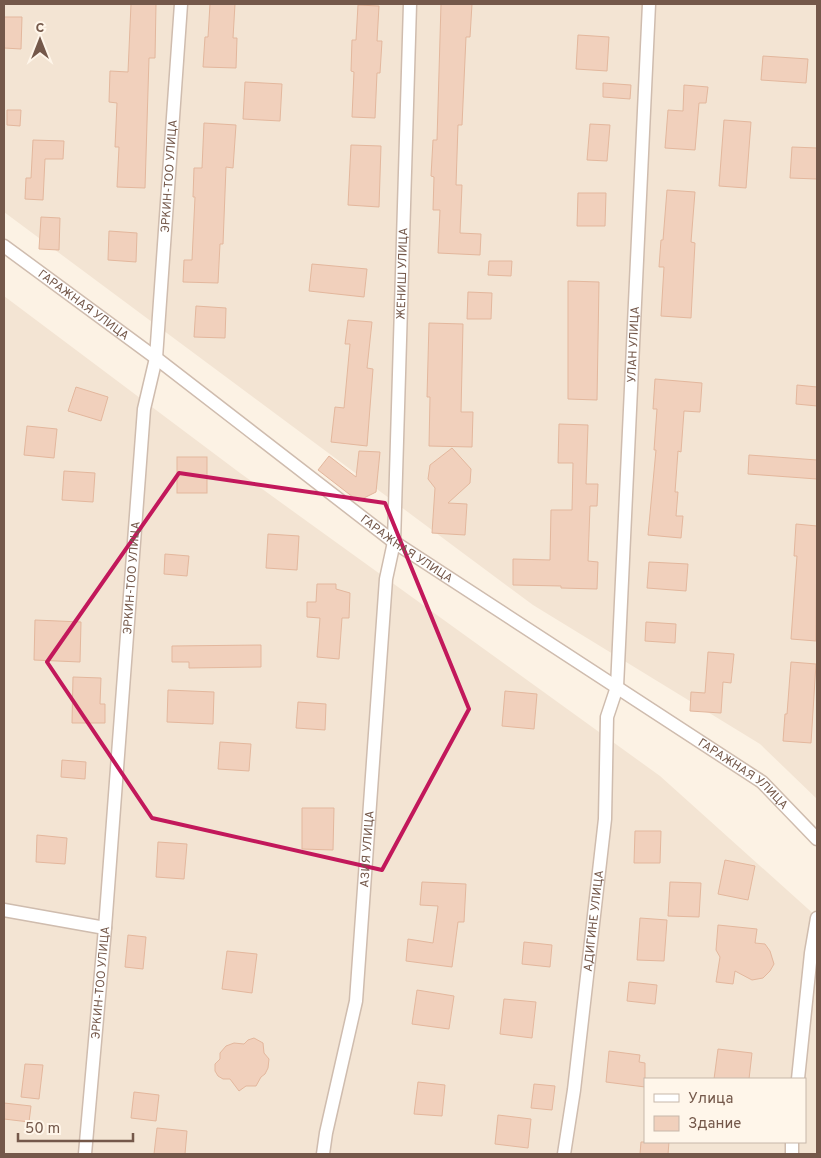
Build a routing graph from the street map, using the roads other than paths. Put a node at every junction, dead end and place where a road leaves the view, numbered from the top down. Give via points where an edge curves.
1 (181, 4) edge
2 (410, 4) edge
3 (649, 4) edge
4 (4, 246) edge
5 (156, 358) junction
6 (394, 542) junction
7 (617, 687) junction
8 (817, 838) edge
9 (4, 910) edge
10 (817, 918) edge
11 (105, 928) junction
12 (798, 1078) edge
13 (85, 1154) edge
14 (323, 1154) edge
15 (564, 1154) edge

1 - 5 street, ЭРКИН-ТОО УЛИЦА
2 - 6 street, ЖЕНИШ УЛИЦА
3 - 7 street, УЛАН УЛИЦА
4 - 5 street, ГАРАЖНАЯ УЛИЦА
5 - 6 street, ГАРАЖНАЯ УЛИЦА
5 - 11 street, ЭРКИН-ТОО УЛИЦА via 144,409
6 - 7 street, ГАРАЖНАЯ УЛИЦА
6 - 14 street, АЗИЯ УЛИЦА via 386,579 356,1001
7 - 8 street, ГАРАЖНАЯ УЛИЦА via 762,782
7 - 15 street, АДИГИНЕ УЛИЦА via 607,717 605,819
9 - 11 street
10 - 12 street
11 - 13 street, ЭРКИН-ТОО УЛИЦА

